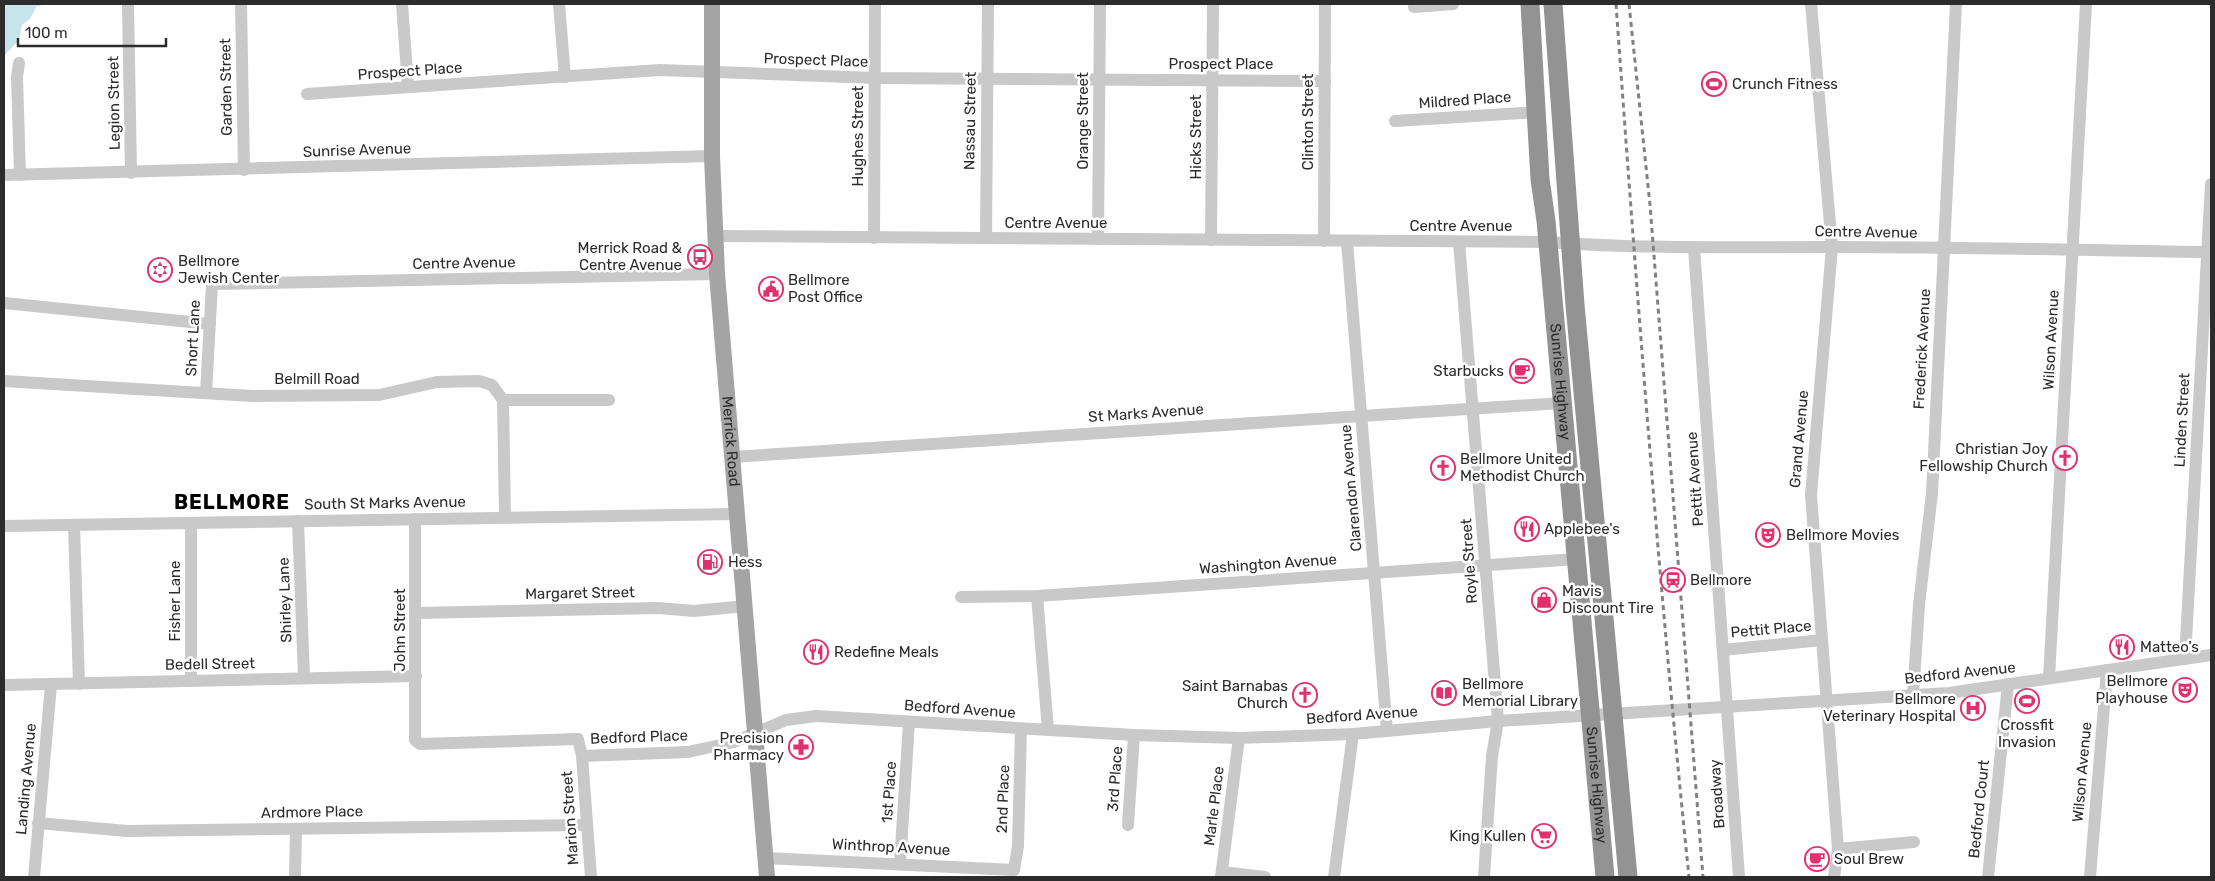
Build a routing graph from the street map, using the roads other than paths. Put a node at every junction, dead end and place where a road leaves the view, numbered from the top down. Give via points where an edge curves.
1 (128, 4) edge
2 (241, 4) edge
3 (402, 4) edge
4 (559, 4) edge
5 (712, 4) edge
6 (875, 4) edge
7 (988, 4) edge
8 (1100, 4) edge
9 (1212, 4) edge
10 (1325, 4) edge
11 (1453, 4) edge
12 (1530, 4) edge
13 (1552, 4) edge
14 (1811, 4) edge
15 (1956, 4) edge
16 (2086, 4) edge
17 (1414, 7) dead end
18 (20, 63) dead end
19 (711, 74) junction
20 (565, 76) junction
21 (875, 78) junction
22 (987, 79) junction
23 (1099, 80) junction
24 (1212, 81) junction
25 (1325, 81) junction
26 (408, 87) junction
27 (307, 94) dead end
28 (1538, 112) junction
29 (1395, 121) dead end
30 (712, 156) junction
31 (244, 170) junction
32 (131, 173) junction
33 (4, 175) edge
34 (20, 175) junction
35 (2211, 184) edge
36 (715, 236) junction
37 (874, 238) junction
38 (986, 238) junction
39 (1098, 239) junction
40 (1211, 240) junction
41 (1324, 241) junction
42 (1347, 242) junction
43 (1460, 242) junction
44 (1548, 242) junction
45 (1571, 244) junction
46 (1832, 247) junction
47 (1694, 248) junction
48 (1943, 248) junction
49 (2072, 250) junction
50 (2208, 252) junction
51 (717, 274) junction
52 (212, 284) joint
53 (4, 303) edge
54 (210, 324) junction
55 (4, 381) edge
56 (206, 393) junction
57 (503, 400) junction
58 (609, 400) dead end
59 (1562, 403) junction
60 (1473, 408) junction
61 (1361, 415) junction
62 (732, 457) junction
63 (737, 514) junction
64 (505, 517) junction
65 (415, 519) junction
66 (298, 521) junction
67 (191, 523) junction
68 (74, 525) junction
69 (4, 526) edge
70 (1577, 559) junction
71 (1486, 565) junction
72 (1374, 573) junction
73 (1037, 596) junction
74 (961, 597) dead end
75 (745, 606) junction
76 (417, 613) junction
77 (1822, 640) junction
78 (1723, 650) junction
79 (2211, 655) edge
80 (2185, 659) junction
81 (2107, 670) junction
82 (416, 676) junction
83 (304, 678) junction
84 (2049, 678) junction
85 (191, 680) junction
86 (51, 684) junction
87 (79, 684) junction
88 (2008, 684) junction
89 (4, 685) edge
90 (1913, 695) junction
91 (1827, 701) junction
92 (1728, 708) junction
93 (1613, 715) junction
94 (1591, 716) junction
95 (1498, 721) junction
96 (909, 722) junction
97 (1022, 729) junction
98 (1048, 730) junction
99 (1387, 731) junction
100 (755, 732) junction
101 (1353, 734) junction
102 (1134, 735) junction
103 (1239, 738) junction
104 (415, 740) joint
105 (582, 756) junction
106 (38, 823) junction
107 (587, 825) junction
108 (1128, 825) dead end
109 (296, 828) junction
110 (1914, 842) dead end
111 (1838, 849) junction
112 (765, 858) junction
113 (900, 864) junction
114 (1014, 870) joint
115 (1221, 874) edge
116 (34, 877) edge
117 (294, 877) edge
118 (591, 877) edge
119 (767, 877) edge
120 (1265, 877) edge
121 (1334, 877) edge
122 (1484, 877) edge
123 (1604, 877) edge
124 (1628, 877) edge
125 (1739, 877) edge
126 (1834, 877) edge
127 (1988, 877) edge
128 (2090, 877) edge

1 - 32 street, Legion Street
2 - 31 street, Garden Street
3 - 26 street
4 - 20 street
5 - 19 main road, Merrick Road
6 - 21 street, Hughes Street
7 - 22 street, Nassau Street
8 - 23 street, Orange Street
9 - 24 street, Hicks Street
10 - 25 street, Clinton Street
11 - 17 street
12 - 28 highway, Sunrise Highway
13 - 45 highway, Sunrise Highway
14 - 46 street, Grand Avenue
15 - 48 street, Frederick Avenue
16 - 49 street, Wilson Avenue
18 - 34 street via 17,77
19 - 20 street, Prospect Place via 660,70
19 - 21 street, Prospect Place
19 - 30 main road, Merrick Road
20 - 26 street, Prospect Place
21 - 22 street, Prospect Place
21 - 37 street, Hughes Street
22 - 23 street, Prospect Place
22 - 38 street, Nassau Street
23 - 24 street, Prospect Place
23 - 39 street, Orange Street
24 - 25 street, Prospect Place
24 - 40 street, Hicks Street
25 - 41 street, Clinton Street
26 - 27 street, Prospect Place
28 - 29 street, Mildred Place
28 - 44 highway, Sunrise Highway via 1540,179
30 - 31 street, Sunrise Avenue
30 - 36 main road, Merrick Road
31 - 32 street, Sunrise Avenue
32 - 34 street, Sunrise Avenue
33 - 34 street, Sunrise Avenue
35 - 50 street, Linden Street
36 - 37 street, Centre Avenue
36 - 51 main road, Merrick Road
37 - 38 street, Centre Avenue
38 - 39 street, Centre Avenue
39 - 40 street, Centre Avenue
40 - 41 street, Centre Avenue
41 - 42 street, Centre Avenue
42 - 43 street, Centre Avenue
42 - 61 street, Clarendon Avenue
43 - 44 street, Centre Avenue
43 - 60 street, Royle Street
44 - 45 street, Centre Avenue
44 - 59 highway, Sunrise Highway
45 - 47 street, Centre Avenue
45 - 93 highway, Sunrise Highway
46 - 47 street, Centre Avenue
46 - 48 street, Centre Avenue
46 - 77 street, Grand Avenue via 1811,495
47 - 78 street, Pettit Avenue
48 - 49 street, Centre Avenue
48 - 90 street, Frederick Avenue via 1932,493
49 - 50 street, Centre Avenue
49 - 84 street, Wilson Avenue
50 - 80 street, Linden Street
51 - 52 street, Centre Avenue
51 - 62 main road, Merrick Road
52 - 54 street, Short Lane
53 - 54 street
54 - 56 street, Short Lane
55 - 56 street, Belmill Road
56 - 57 street, Belmill Road via 379,395 436,382 479,381 492,385
57 - 58 street
57 - 64 street
59 - 60 street, St Marks Avenue
59 - 70 highway, Sunrise Highway
60 - 61 street, St Marks Avenue
60 - 71 street, Royle Street
61 - 62 street, St Marks Avenue
61 - 72 street, Clarendon Avenue
62 - 63 main road, Merrick Road
63 - 64 street, South St Marks Avenue
63 - 75 main road, Merrick Road
64 - 65 street, South St Marks Avenue
65 - 66 street, South St Marks Avenue
65 - 76 street, John Street
66 - 67 street, South St Marks Avenue
66 - 83 street, Shirley Lane
67 - 68 street, South St Marks Avenue
67 - 85 street, Fisher Lane
68 - 69 street, South St Marks Avenue
68 - 87 street
70 - 71 street, Washington Avenue
70 - 94 highway, Sunrise Highway
71 - 72 street, Washington Avenue
71 - 95 street, Royle Street
72 - 73 street, Washington Avenue
72 - 99 street, Clarendon Avenue
73 - 74 street, Washington Avenue
73 - 98 street
75 - 76 street, Margaret Street via 694,611 658,608
75 - 100 main road, Merrick Road
76 - 82 street, John Street
77 - 78 street, Pettit Place
77 - 91 street, Grand Avenue
78 - 92 street, Pettit Avenue
79 - 80 street, Bedford Avenue
80 - 81 street, Bedford Avenue
81 - 84 street, Bedford Avenue
81 - 128 street, Wilson Avenue
82 - 83 street, Bedell Street
82 - 104 street, John Street
83 - 85 street, Bedell Street
84 - 88 street, Bedford Avenue
85 - 87 street, Bedell Street
86 - 87 street, Bedell Street
86 - 89 street, Bedell Street
86 - 106 street, Landing Avenue
88 - 90 street, Bedford Avenue
88 - 127 street, Bedford Court
90 - 91 street, Bedford Avenue
91 - 92 street, Bedford Avenue
91 - 111 street, Grand Avenue
92 - 93 street, Bedford Avenue
92 - 125 street, Broadway
93 - 94 street, Bedford Avenue
93 - 124 highway, Sunrise Highway
94 - 95 street, Bedford Avenue
94 - 123 highway, Sunrise Highway
95 - 99 street, Bedford Avenue
95 - 122 street, Royle Street via 1492,756
96 - 97 street, Bedford Avenue
96 - 100 street, Bedford Avenue via 816,716 786,720
96 - 113 street, 1st Place
97 - 98 street, Bedford Avenue
97 - 114 street, 2nd Place via 1018,846
98 - 102 street, Bedford Avenue
99 - 101 street, Bedford Avenue
100 - 105 street, Bedford Place via 734,742 688,752
100 - 112 main road, Merrick Road
101 - 103 street, Bedford Avenue
101 - 121 street
102 - 103 street, Bedford Avenue
102 - 108 street, 3rd Place
103 - 115 street, Marle Place
104 - 105 street, Bedford Place via 420,744 578,739
105 - 107 street, Marion Street
106 - 109 street, Ardmore Place via 127,831
106 - 116 street, Landing Avenue
107 - 109 street, Ardmore Place
107 - 118 street, Marion Street
109 - 117 street
110 - 111 street
111 - 126 street, Grand Avenue
112 - 113 street, Winthrop Avenue
112 - 119 main road, Merrick Road
113 - 114 street, Winthrop Avenue
115 - 120 street

